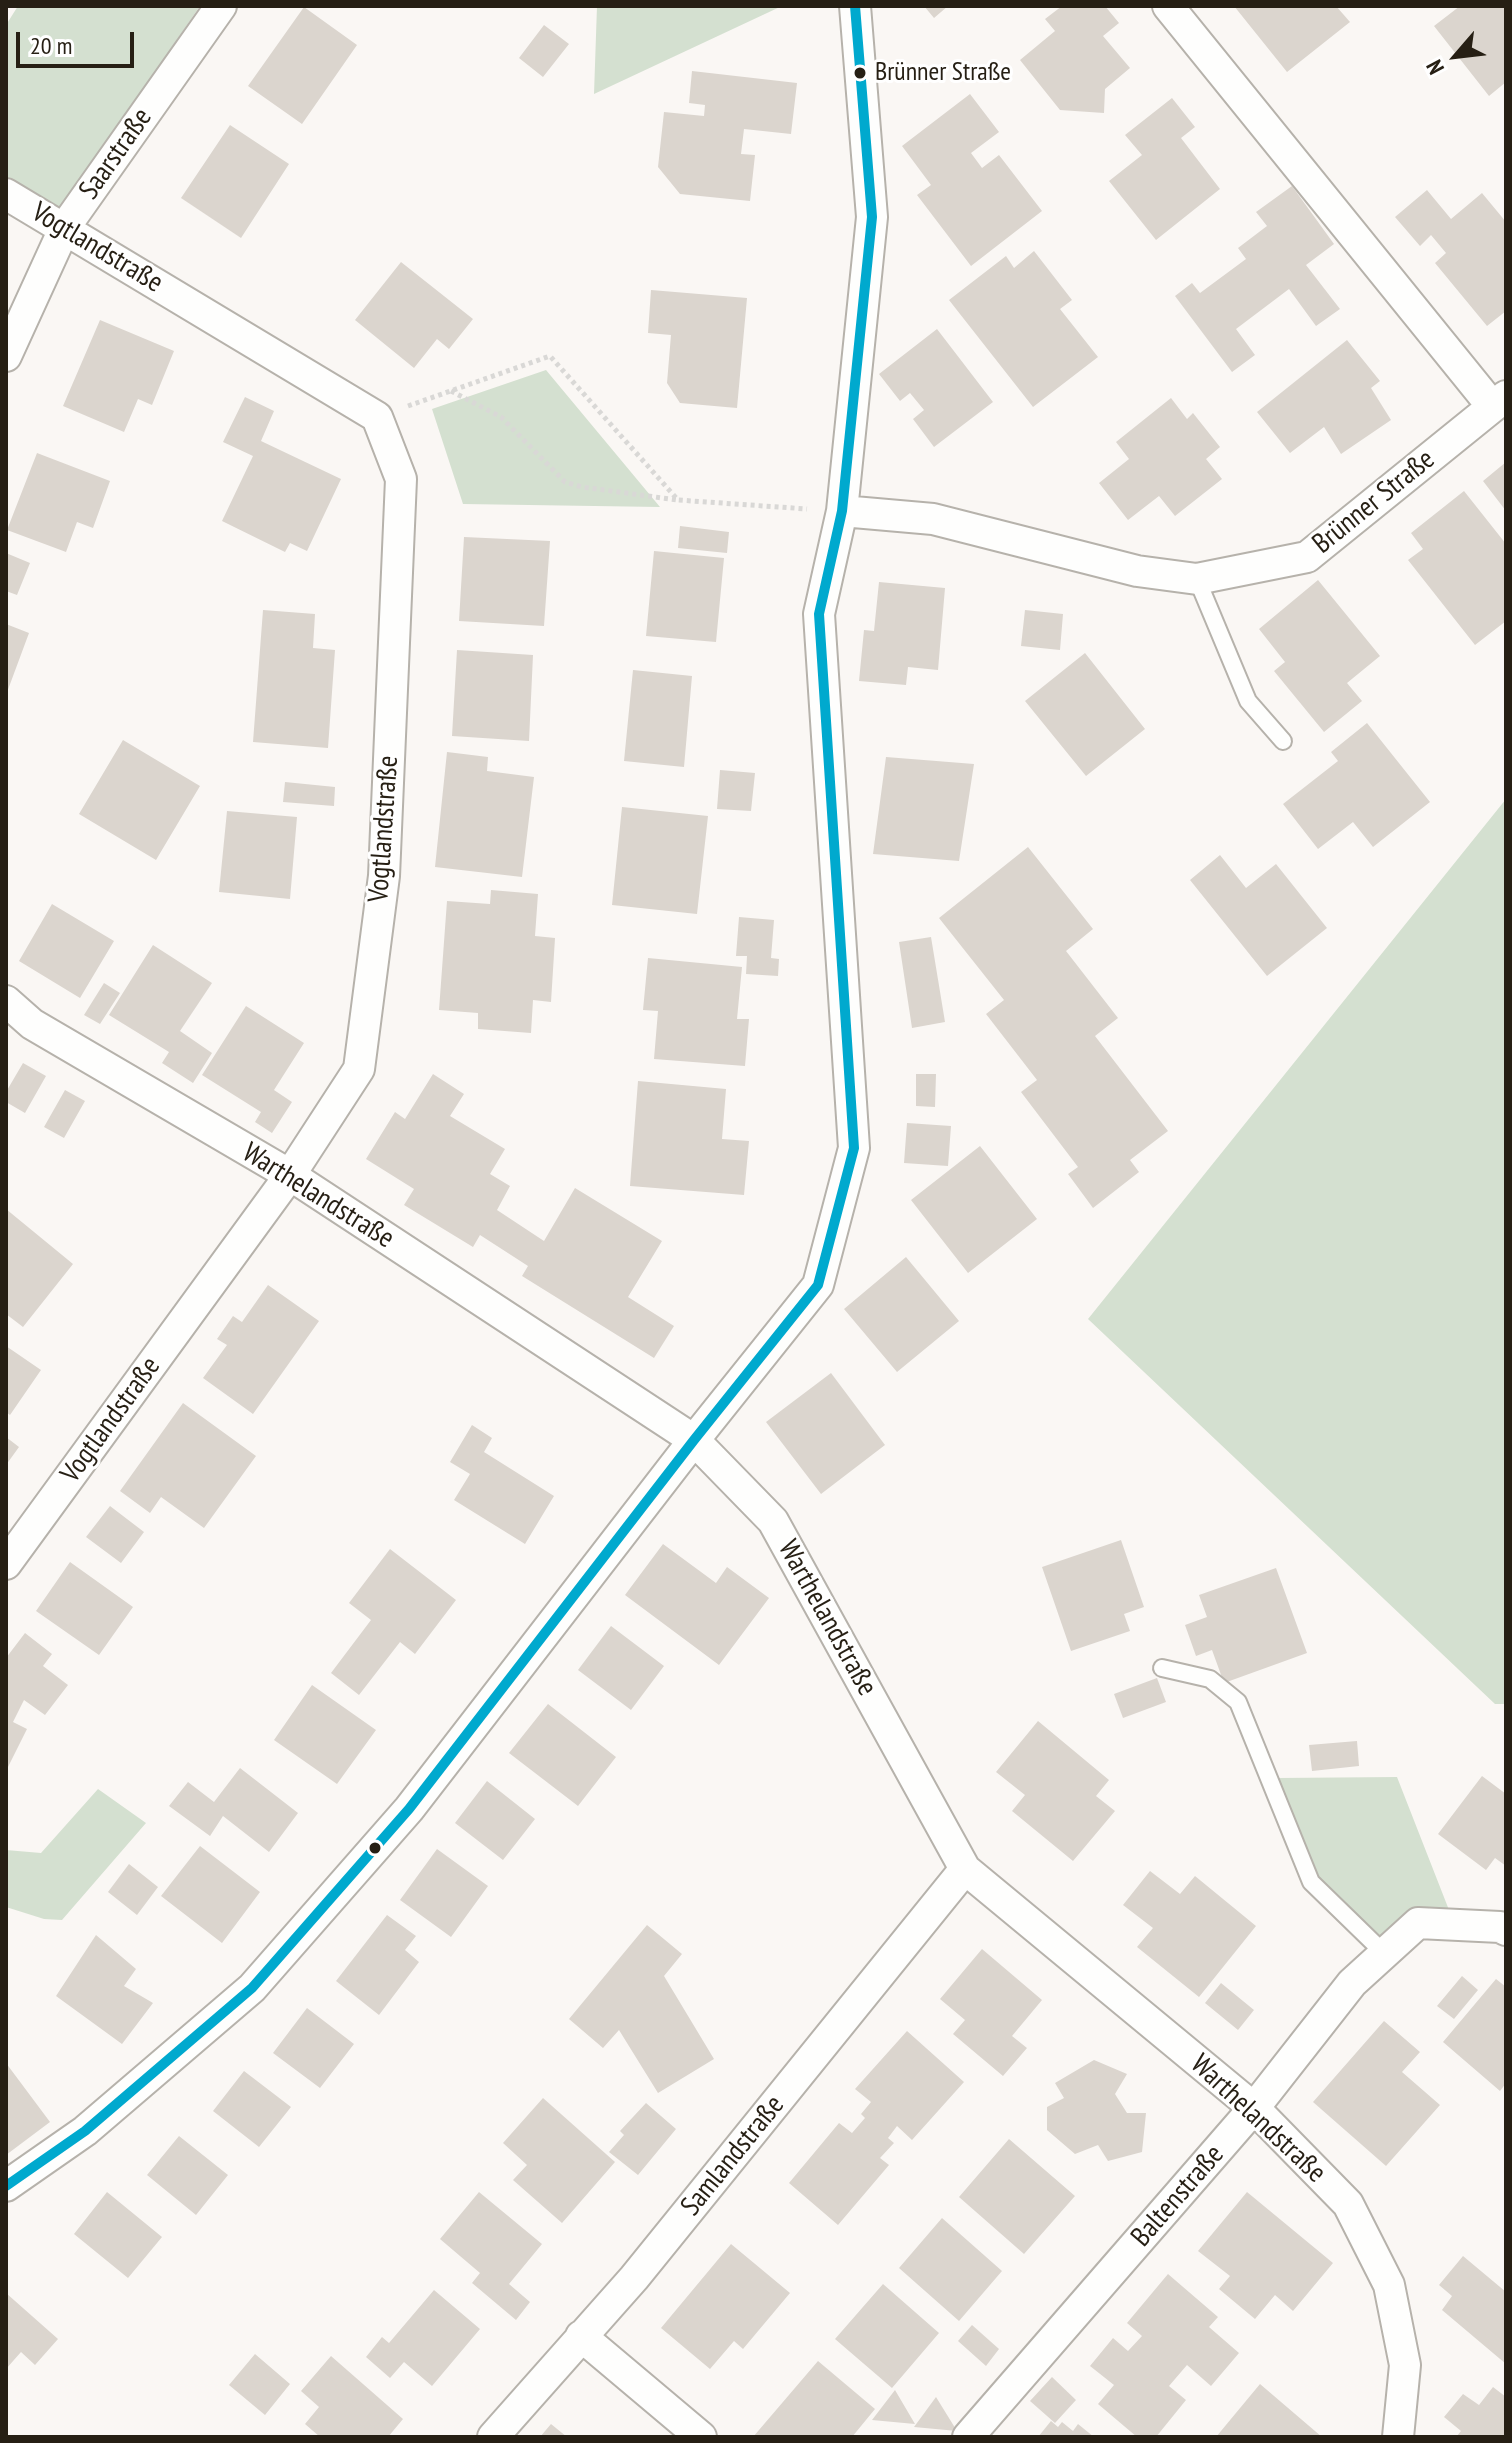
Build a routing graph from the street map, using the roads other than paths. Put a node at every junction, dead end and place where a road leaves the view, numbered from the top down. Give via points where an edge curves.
1 (221, 6) edge
2 (855, 6) edge
3 (1168, 6) edge
4 (6, 194) edge
5 (65, 227) junction
6 (6, 356) edge
7 (1499, 401) edge
8 (842, 511) junction
9 (1197, 579) junction
10 (1283, 741) dead end
11 (6, 1001) edge
12 (290, 1175) junction
13 (694, 1440) junction
14 (6, 1564) edge
15 (1162, 1668) dead end
16 (965, 1869) junction
17 (1506, 1930) edge
18 (1385, 1954) junction
19 (1254, 2108) junction
20 (6, 2186) edge
21 (581, 2336) junction
22 (493, 2437) edge
23 (701, 2437) edge
24 (968, 2437) edge
25 (1398, 2437) edge

1 - 5 street, Saarstraße
2 - 8 street via 872,217
3 - 7 street, Brünner Straße
4 - 5 street, Vogtlandstraße
5 - 6 street, Saarstraße
5 - 12 street, Vogtlandstraße via 377,417 401,479 384,876 359,1069
7 - 9 street, Brünner Straße via 1307,557
8 - 9 street, Brünner Straße via 933,519 1137,571
8 - 13 street via 819,614 854,1148 818,1285
9 - 10 lane via 1248,701
11 - 12 street, Warthelandstraße via 32,1024
12 - 13 street, Warthelandstraße
12 - 14 street, Vogtlandstraße
13 - 16 street, Warthelandstraße via 773,1521
13 - 20 street via 409,1809 252,1988 85,2131
15 - 18 lane via 1210,1679 1238,1702 1311,1882
16 - 19 street, Warthelandstraße
16 - 21 street, Samlandstraße
17 - 18 street, Baltenstraße via 1418,1923
18 - 19 street, Baltenstraße via 1352,1983
19 - 24 street, Baltenstraße
19 - 25 street, Warthelandstraße via 1348,2204 1389,2285 1405,2365
21 - 22 street, Samlandstraße
21 - 23 street

